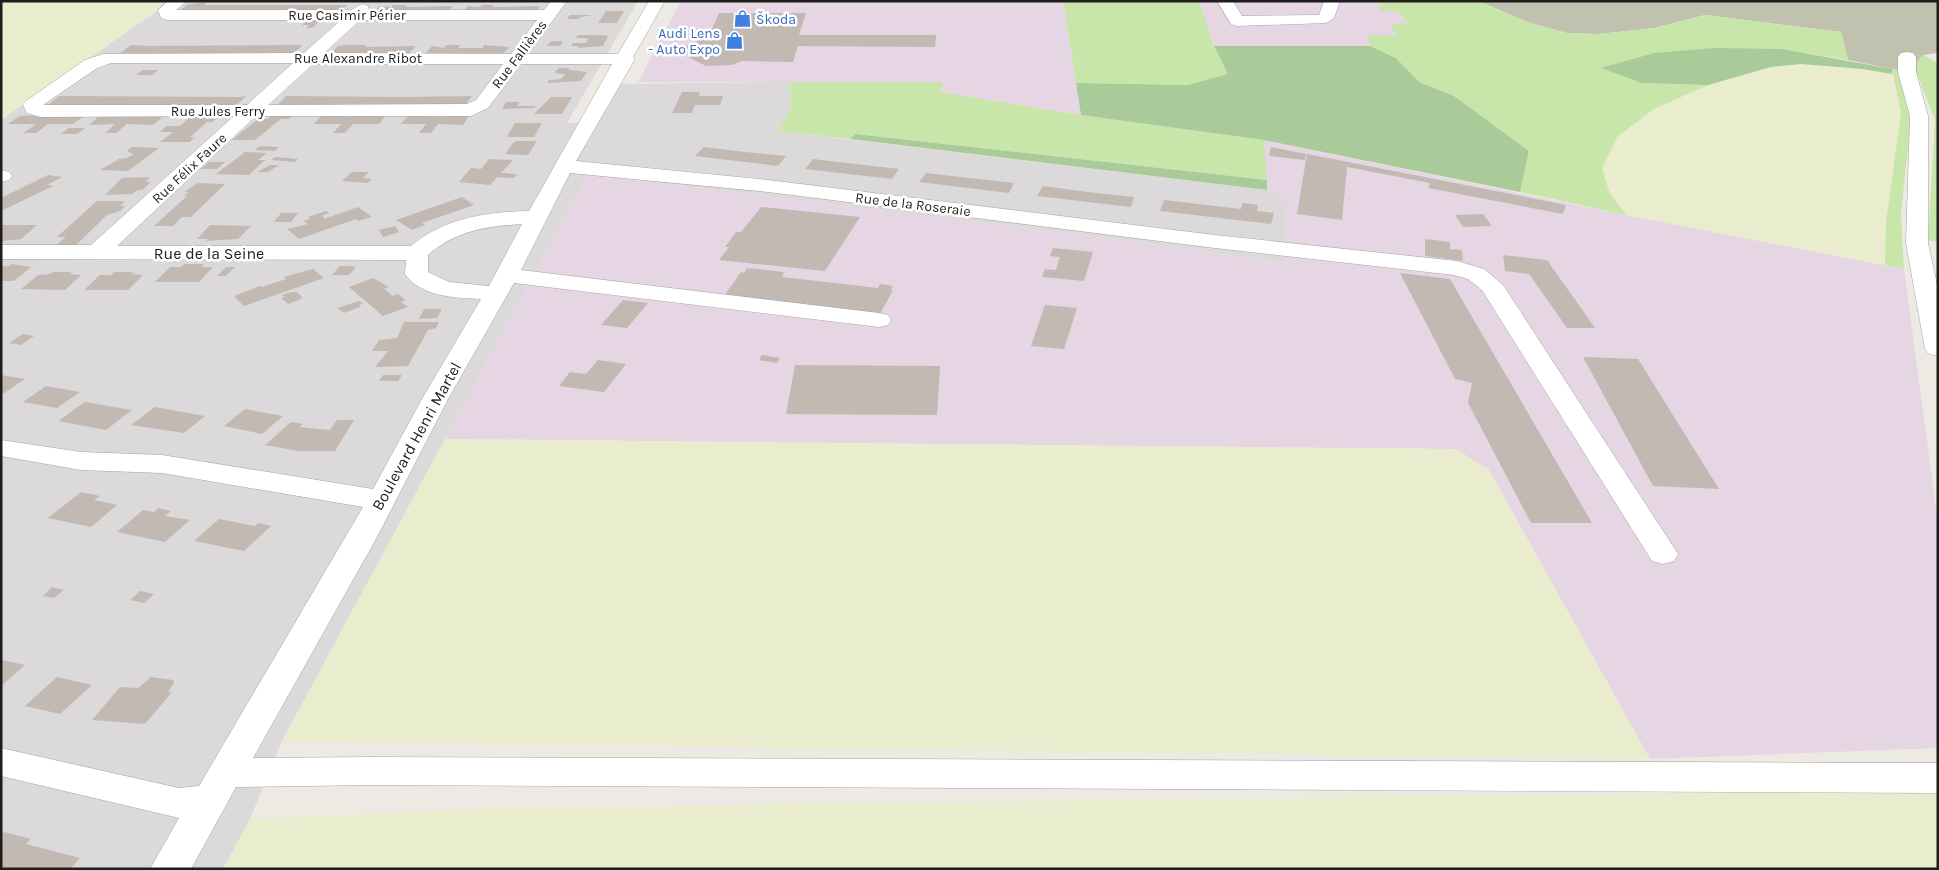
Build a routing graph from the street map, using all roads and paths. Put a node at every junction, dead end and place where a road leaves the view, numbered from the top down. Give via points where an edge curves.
1 (179, 1) edge
2 (369, 1) edge
3 (657, 1) edge
4 (1225, 1) edge
5 (1332, 1) edge
6 (554, 8) edge
7 (356, 15) junction
8 (1907, 57) dead end
9 (307, 58) junction
10 (516, 58) junction
11 (626, 58) junction
12 (91, 64) joint
13 (479, 107) joint
14 (252, 111) junction
15 (564, 166) junction
16 (537, 217) junction
17 (1, 252) edge
18 (96, 253) junction
19 (416, 253) junction
20 (502, 284) junction
21 (879, 320) dead end
22 (1938, 349) edge
23 (1, 448) edge
24 (381, 499) junction
25 (1663, 554) dead end
26 (1, 762) edge
27 (1938, 778) edge
28 (217, 786) junction
29 (170, 869) edge

1 - 7 street, Rue Casimir Périer via 166,10 167,15
2 - 7 street, Rue Félix Faure
3 - 11 street, Boulevard Henri Martel
4 - 5 street via 1237,21 1326,18
6 - 7 street, Rue Casimir Périer
6 - 10 street, Rue Fallières
7 - 9 street, Rue Félix Faure
8 - 22 street via 1907,72 1919,116 1916,242
9 - 10 street, Rue Alexandre Ribot
9 - 12 street, Rue Alexandre Ribot via 109,58
9 - 14 street, Rue Félix Faure
10 - 11 street, Rue Alexandre Ribot
10 - 13 street, Rue Fallières
11 - 15 street, Boulevard Henri Martel
12 - 14 street, Rue Jules Ferry via 32,105 34,109
13 - 14 street, Rue Jules Ferry via 464,110
14 - 18 street, Rue Félix Faure
15 - 16 street, Boulevard Henri Martel
15 - 25 street, Rue de la Roseraie via 764,185 1262,248 1457,268 1476,274 1491,285
16 - 19 street via 493,220 460,227 426,243
16 - 20 street, Boulevard Henri Martel
17 - 18 street, Rue de la Seine
18 - 19 street, Rue de la Seine
19 - 20 street via 417,274 428,284 445,289
20 - 21 street
20 - 24 street, Boulevard Henri Martel
23 - 24 street via 81,461 162,464 358,498
24 - 28 street, Boulevard Henri Martel via 362,538
26 - 28 street via 179,803
27 - 28 street via 382,771
28 - 29 street, Boulevard Henri Martel

